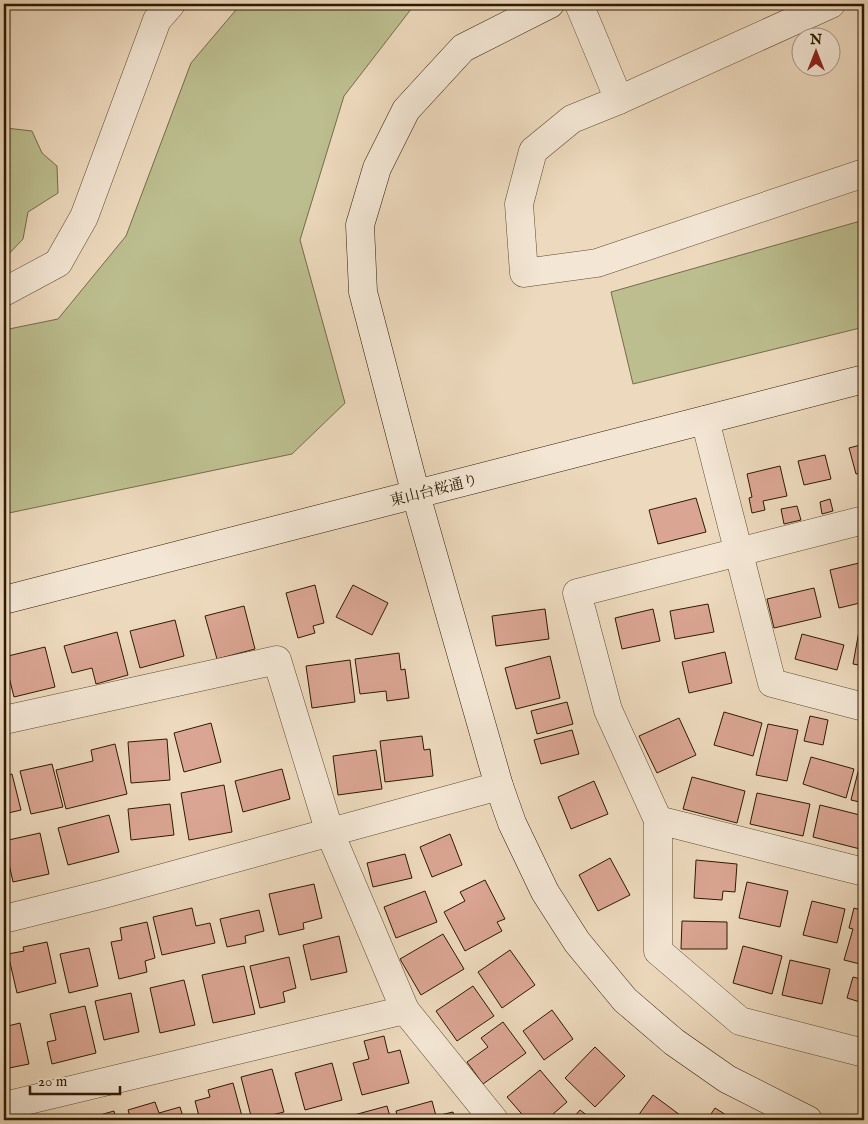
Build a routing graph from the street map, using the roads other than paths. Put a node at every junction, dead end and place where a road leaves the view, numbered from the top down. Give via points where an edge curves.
1 (171, 4) edge
2 (550, 4) edge
3 (579, 4) edge
4 (831, 4) edge
5 (619, 100) junction
6 (864, 173) edge
7 (4, 292) edge
8 (864, 379) edge
9 (705, 420) junction
10 (416, 495) junction
11 (864, 520) edge
12 (738, 552) junction
13 (4, 600) edge
14 (864, 707) edge
15 (4, 720) edge
16 (499, 786) junction
17 (658, 820) junction
18 (330, 833) junction
19 (864, 872) edge
20 (4, 919) edge
21 (405, 1010) junction
22 (864, 1053) edge
23 (4, 1106) edge
24 (494, 1120) edge
25 (808, 1120) edge

1 - 7 street via 157,20 84,216 58,263
2 - 10 street via 462,48 406,110 377,168 360,225 363,292
3 - 5 street
4 - 5 street
5 - 6 street via 572,119 533,151 519,204 524,273 597,263
8 - 9 street, 東山台桜通り
9 - 10 street, 東山台桜通り
9 - 12 street
10 - 13 street, 東山台桜通り
10 - 16 street
11 - 12 street
12 - 14 street via 772,683
12 - 17 street via 577,592 608,710
15 - 18 street via 276,660
16 - 18 street
16 - 25 street via 512,823 545,892 577,942 625,1000 674,1042 727,1079
17 - 19 street
17 - 22 street via 658,951 740,1021
18 - 20 street
18 - 21 street
21 - 23 street
21 - 24 street

